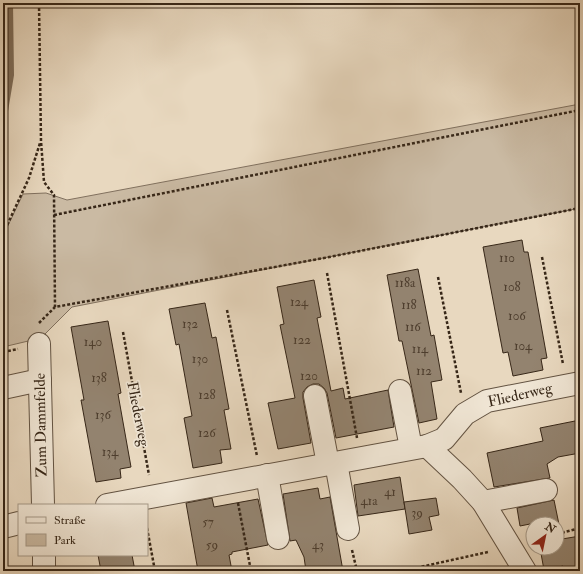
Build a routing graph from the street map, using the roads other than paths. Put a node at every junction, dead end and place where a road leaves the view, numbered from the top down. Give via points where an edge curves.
1 (39, 344) dead end
2 (40, 380) junction
3 (573, 384) edge
4 (3, 388) edge
5 (400, 391) dead end
6 (315, 396) dead end
7 (419, 447) junction
8 (332, 463) junction
9 (264, 476) junction
10 (546, 490) dead end
11 (483, 502) junction
12 (43, 504) edge
13 (112, 504) edge
14 (18, 523) edge
15 (3, 527) edge
16 (348, 530) dead end
17 (278, 538) dead end
18 (44, 556) edge
19 (44, 571) edge
20 (525, 571) edge

1 - 2 street, Zum Dammfelde
2 - 4 street
2 - 12 street, Zum Dammfelde
3 - 7 street, Fliederweg via 487,400 465,414 444,439
5 - 7 street
6 - 8 street
7 - 8 street, Fliederweg
7 - 11 street via 462,479
8 - 9 street, Fliederweg
8 - 16 street
9 - 13 street, Fliederweg
9 - 17 street
10 - 11 street
11 - 20 street
14 - 15 street
18 - 19 street

